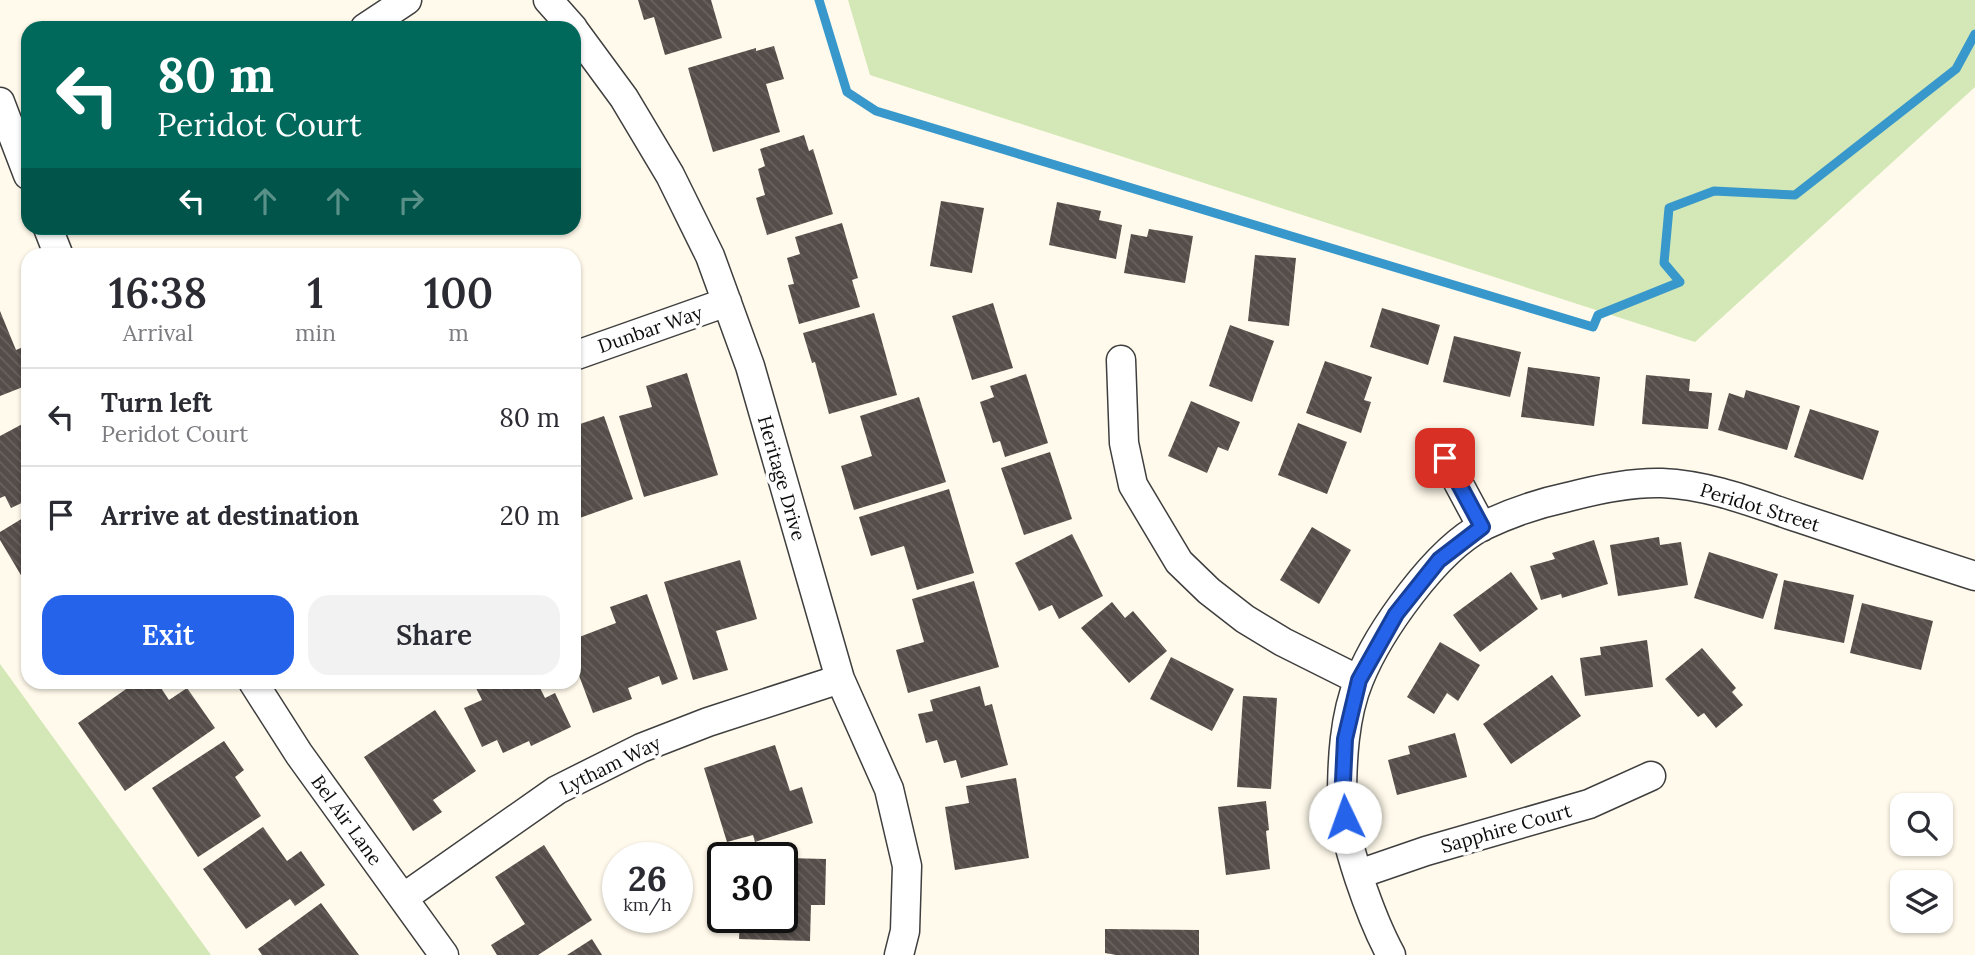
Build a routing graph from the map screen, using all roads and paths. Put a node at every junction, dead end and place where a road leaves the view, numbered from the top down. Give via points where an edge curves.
1 (407, 0) edge
2 (548, 0) edge
3 (376, 21) edge
4 (566, 21) edge
5 (581, 40) edge
6 (0, 102) edge
7 (21, 157) edge
8 (727, 302) junction
9 (581, 354) edge
10 (1121, 360) dead end
11 (1445, 458) dead end
12 (1482, 527) junction
13 (1975, 576) edge
14 (840, 679) junction
15 (1359, 680) junction
16 (257, 689) edge
17 (1651, 776) dead end
18 (1359, 874) junction
19 (403, 898) junction
20 (444, 955) edge
21 (900, 955) edge
22 (1391, 955) edge

1 - 3 street
2 - 4 street, Heritage Drive
5 - 8 street, Heritage Drive via 624,98 670,175
6 - 7 street
8 - 9 street, Dunbar Way
8 - 14 street, Heritage Drive via 750,366
10 - 15 street via 1124,443 1133,485 1179,562 1244,619
11 - 12 street
12 - 13 street, Peridot Street via 1545,502 1606,488 1660,483 1711,489
12 - 15 street, Peridot Street via 1439,560 1396,614
14 - 19 street, Lytham Way via 685,730 569,783
14 - 21 street, Heritage Drive via 889,789 907,866
15 - 18 street, Peridot Street via 1345,739 1342,802
16 - 19 street, Bel Air Lane
17 - 18 street, Sapphire Court via 1589,804
18 - 22 street, Peridot Street
19 - 20 street, Bel Air Lane

